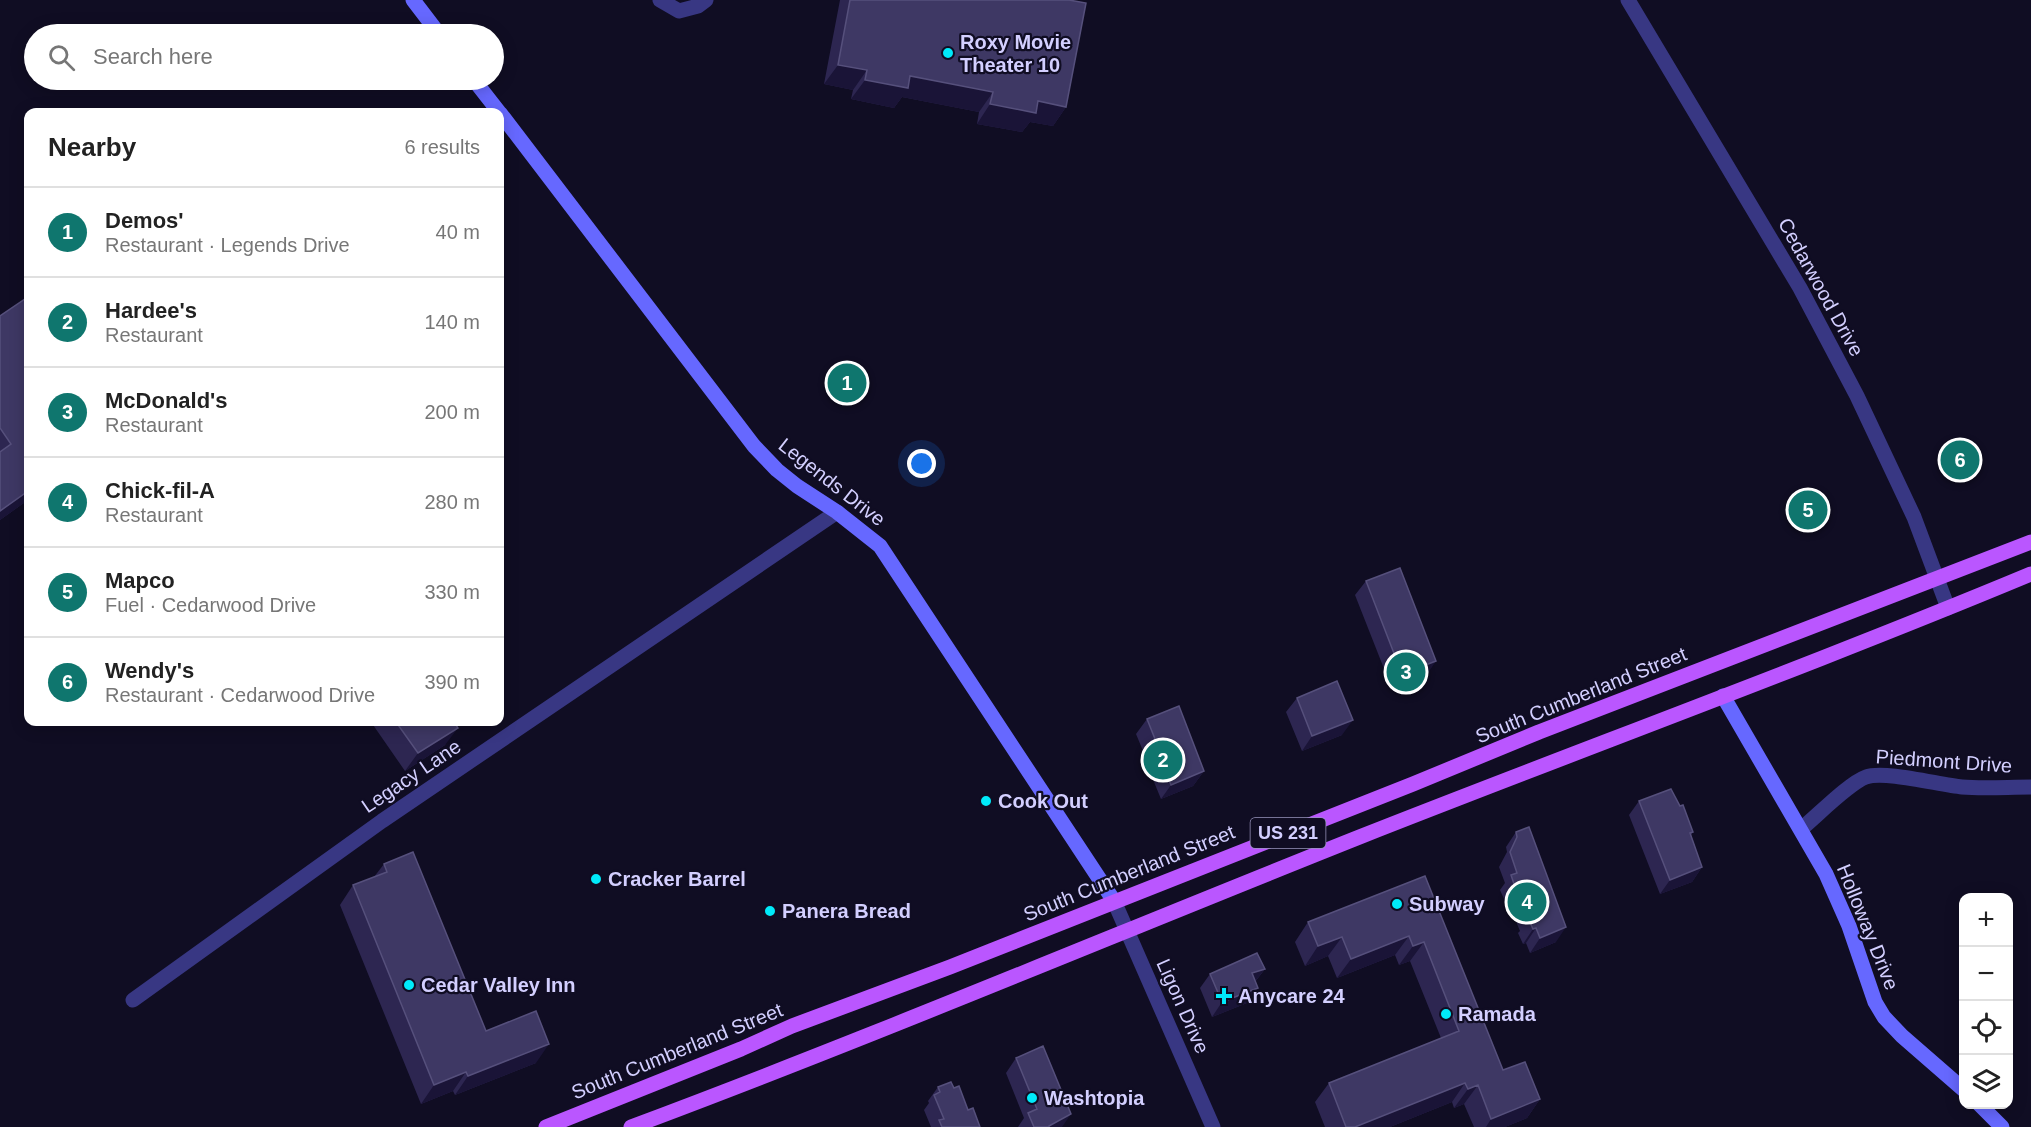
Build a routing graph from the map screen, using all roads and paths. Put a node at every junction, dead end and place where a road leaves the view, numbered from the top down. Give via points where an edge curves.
1 (413, 0) edge
2 (660, 0) edge
3 (706, 0) edge
4 (1628, 0) edge
5 (431, 24) edge
6 (482, 90) edge
7 (495, 108) edge
8 (504, 120) edge
9 (837, 512) junction
10 (2031, 542) edge
11 (2031, 574) edge
12 (1937, 578) junction
13 (1948, 608) junction
14 (1723, 696) junction
15 (2031, 787) edge
16 (1802, 829) junction
17 (1114, 901) junction
18 (1128, 932) junction
19 (133, 1000) dead end
20 (1959, 1086) edge
21 (1984, 1109) edge
22 (546, 1127) edge
23 (631, 1127) edge
24 (1213, 1127) edge
25 (2002, 1127) edge

1 - 5 street
2 - 3 street via 679,11
4 - 12 street, Cedarwood Drive via 1805,298 1914,517
6 - 7 street, Legends Drive
8 - 9 street, Legends Drive via 753,446 797,486
9 - 17 street, Legends Drive via 880,546
9 - 19 street, Legacy Lane via 382,821
10 - 12 main road, South Cumberland Street / US 231
11 - 13 main road, US 231
12 - 13 street, Cedarwood Drive
12 - 17 main road, South Cumberland Street / US 231
13 - 14 main road, US 231
14 - 16 street, Holloway Drive
14 - 18 main road, US 231
15 - 16 street, Piedmont Drive via 1964,787 1867,776
16 - 20 street, Holloway Drive via 1841,906 1884,1017
17 - 18 street, Ligon Drive
17 - 22 main road, South Cumberland Street / US 231
18 - 23 main road, US 231
18 - 24 street, Ligon Drive
21 - 25 street

